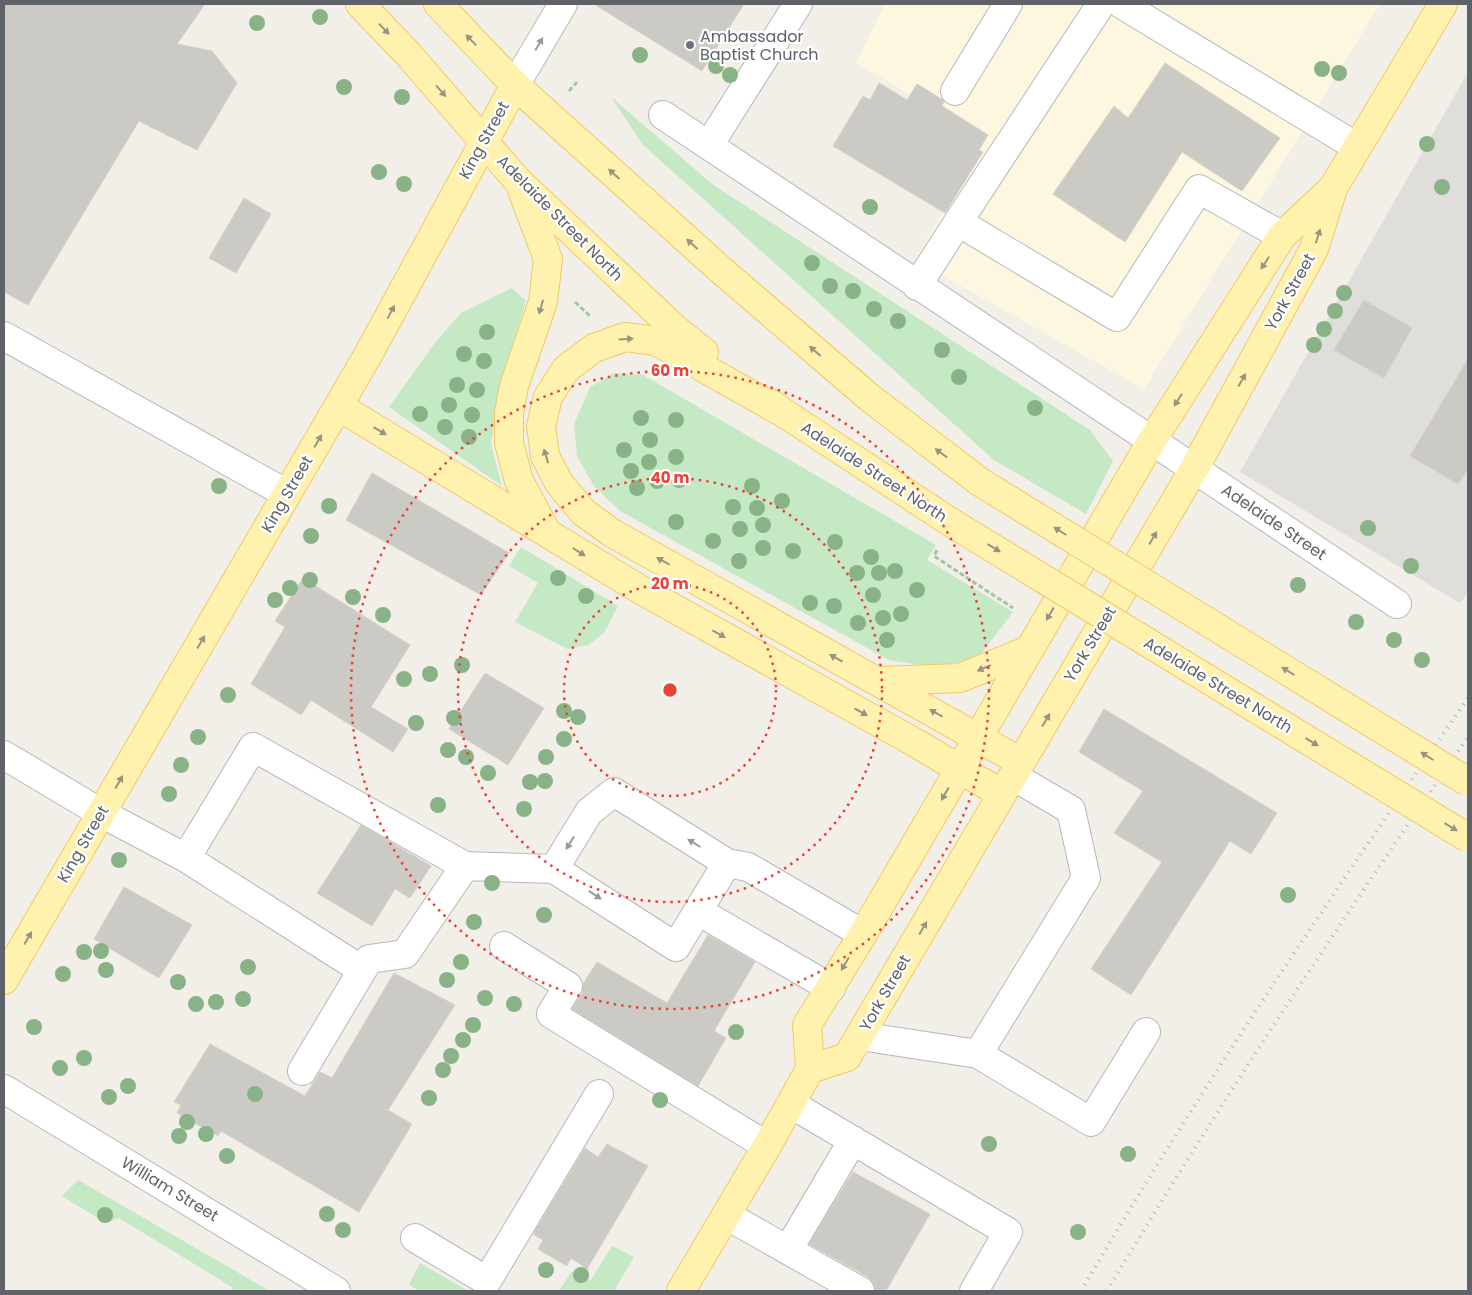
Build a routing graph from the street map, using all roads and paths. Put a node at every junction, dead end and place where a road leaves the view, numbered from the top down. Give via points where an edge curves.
1 (360, 4) edge
2 (438, 4) edge
3 (563, 4) edge
4 (798, 4) edge
5 (1008, 4) edge
6 (1101, 4) edge
7 (1121, 4) edge
8 (1443, 4) edge
9 (515, 85) junction
10 (955, 92) dead end
11 (663, 116) dead end
12 (484, 140) junction
13 (709, 145) junction
14 (1357, 147) junction
15 (518, 181) junction
16 (1333, 188) junction
17 (958, 222) junction
18 (1282, 236) junction
19 (917, 286) junction
20 (568, 296) dead end
21 (594, 321) dead end
22 (4, 336) edge
23 (338, 406) junction
24 (787, 416) junction
25 (1151, 442) junction
26 (1194, 468) junction
27 (287, 494) junction
28 (547, 532) junction
29 (934, 556) dead end
30 (1397, 604) dead end
31 (1013, 608) dead end
32 (1029, 650) junction
33 (878, 681) junction
34 (978, 737) junction
35 (4, 755) edge
36 (960, 769) junction
37 (1012, 777) junction
38 (1468, 782) edge
39 (101, 813) junction
40 (1468, 838) edge
41 (186, 858) junction
42 (727, 863) junction
43 (465, 866) junction
44 (554, 869) junction
45 (698, 911) junction
46 (863, 934) junction
47 (504, 946) dead end
48 (362, 970) junction
49 (4, 980) edge
50 (831, 988) junction
51 (1146, 1032) dead end
52 (860, 1036) junction
53 (978, 1054) junction
54 (810, 1069) junction
55 (302, 1071) dead end
56 (4, 1088) edge
57 (599, 1094) dead end
58 (791, 1104) junction
59 (853, 1140) junction
60 (767, 1146) junction
61 (726, 1215) junction
62 (415, 1238) dead end
63 (788, 1250) junction
64 (336, 1291) edge
65 (681, 1291) edge
66 (860, 1291) edge
67 (974, 1291) edge

1 -> 12 main road, Adelaide Street North
9 -> 2 main road
9 -> 3 street, King Street
4 - 13 street
5 - 10 street
6 - 17 street
7 - 14 street
8 - 14 main road, York Street
9 - 12 main road, King Street
38 -> 9 main road, bridge via 980,482 870,398 722,271
11 - 13 street
12 - 15 main road, Adelaide Street North
23 -> 12 main road, King Street
13 - 19 street
14 - 16 main road, York Street
15 - 24 main road, Adelaide Street North via 675,329
15 -> 28 main road via 548,258 542,302 514,386 509,413 509,443 518,481
16 - 18 main road, York Street
26 -> 16 main road, York Street via 1314,249
17 - 18 street via 1117,317 1198,189
17 - 19 street
18 -> 25 main road, York Street
19 - 25 street
20 - 21 path
22 - 27 street
27 -> 23 main road, King Street
23 -> 28 main road
33 -> 24 main road via 612,533 583,512 559,483 545,456 541,426 548,397 566,369 594,348 625,337 656,341
24 -> 40 main road, Adelaide Street North, bridge via 952,523
25 - 26 street, Adelaide Street
25 -> 32 main road, York Street
26 - 30 street, Adelaide Street
37 -> 26 main road, York Street
39 -> 27 main road, King Street
28 -> 36 main road via 641,590
29 - 31 path
32 -> 33 main road via 960,678
32 - 34 main road, York Street
34 -> 33 main road
34 - 36 main road, York Street
34 - 37 main road
35 - 39 street
36 - 37 main road
36 -> 46 main road, York Street
52 -> 37 main road, York Street
37 - 53 street via 1071,810 1086,878
39 - 41 street
49 -> 39 main road, King Street
41 - 43 street via 253,747
41 - 48 street
42 -> 44 street via 614,792 589,812
42 - 45 street
42 - 46 street via 748,868
43 - 44 street
43 - 48 street via 405,954 369,958
44 -> 45 street via 676,947
45 - 50 street
46 -> 50 main road, York Street
47 - 60 street via 568,986 551,1014
48 - 55 street
50 - 54 main road, York Street via 807,1025
51 - 53 street via 1091,1122
52 - 53 street
52 - 54 main road, York Street via 847,1057
54 - 58 main road
56 - 64 street, William Street
57 - 62 street via 487,1281
58 - 59 street
58 - 60 main road
59 - 63 street
59 - 67 street via 1008,1232
60 - 61 main road
61 - 63 street
61 - 65 main road
63 - 66 street

